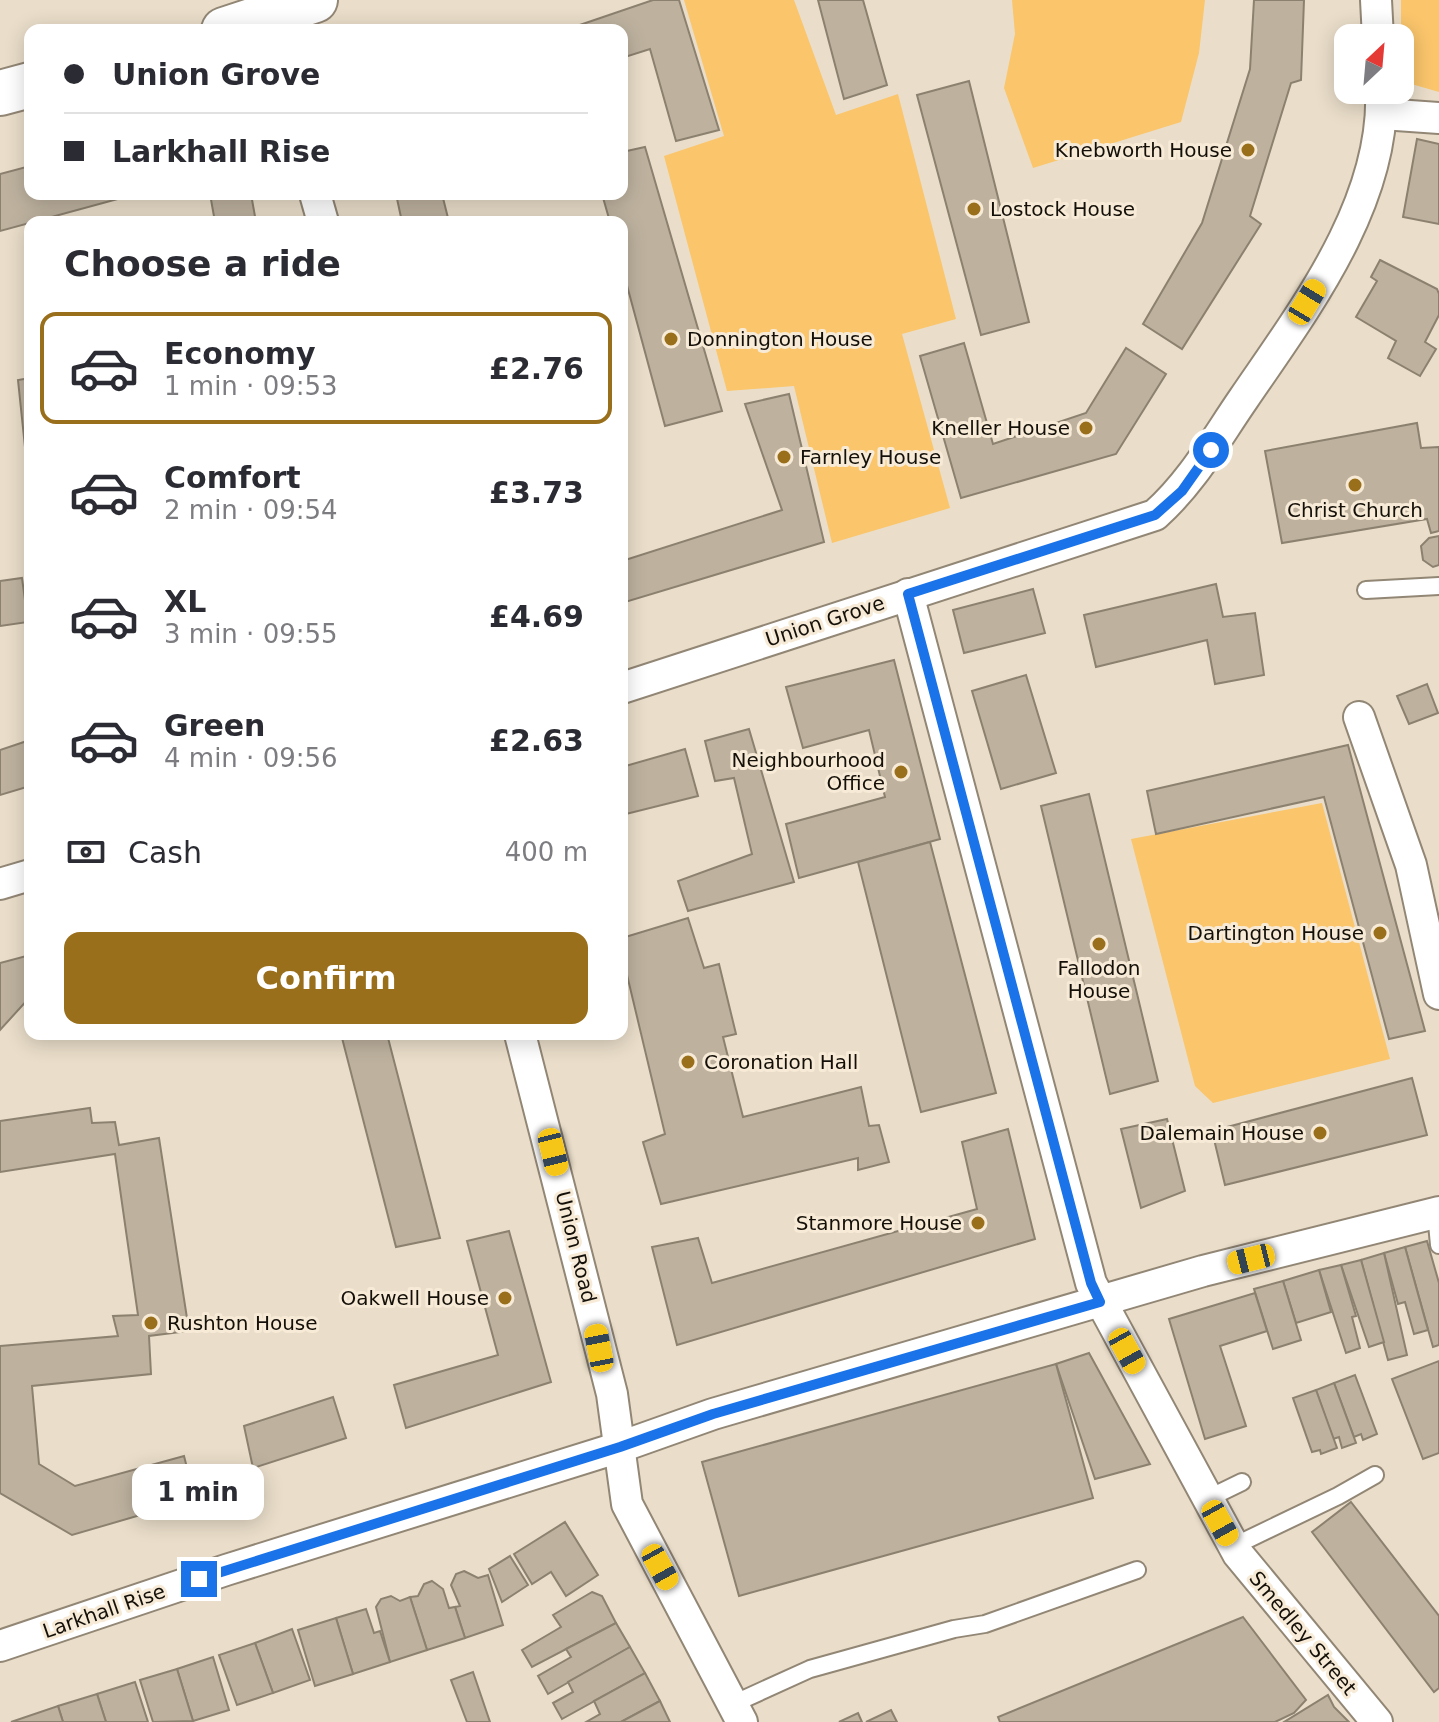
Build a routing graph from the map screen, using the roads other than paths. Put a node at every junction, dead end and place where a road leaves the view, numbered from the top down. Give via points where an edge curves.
1 (315, 0) edge
2 (1376, 0) edge
3 (251, 19) edge
4 (1377, 24) edge
5 (24, 87) edge
6 (0, 93) edge
7 (1381, 104) edge
8 (1388, 104) edge
9 (1439, 118) edge
10 (1439, 586) edge
11 (1366, 590) dead end
12 (908, 594) junction
13 (628, 686) edge
14 (1359, 717) dead end
15 (24, 877) edge
16 (0, 884) edge
17 (1439, 994) edge
18 (522, 1040) edge
19 (1438, 1212) edge
20 (1439, 1245) edge
21 (1100, 1302) junction
22 (620, 1447) junction
23 (1375, 1475) dead end
24 (1242, 1482) dead end
25 (1207, 1499) junction
26 (1234, 1546) junction
27 (1137, 1570) dead end
28 (0, 1646) edge
29 (738, 1713) edge
30 (1377, 1722) edge

1 - 3 main road
2 - 4 street
5 - 6 main road
7 - 12 street, Union Grove via 1365,187 1338,253 1182,491 1155,515 1130,525
8 - 9 street
10 - 11 lane
12 - 13 street, Union Grove
12 - 21 street, Smedley Street
14 - 17 street via 1411,865
15 - 16 street
18 - 22 street, Union Road via 591,1305
19 - 20 lane
19 - 21 street, Larkhall Rise
21 - 22 street, Larkhall Rise via 713,1414
21 - 25 street, Smedley Street
22 - 28 street, Larkhall Rise
22 - 29 street, Union Road via 632,1515
23 - 26 lane
24 - 25 lane
25 - 26 street, Smedley Street
26 - 30 street, Smedley Street
27 - 29 lane via 985,1624 810,1669

